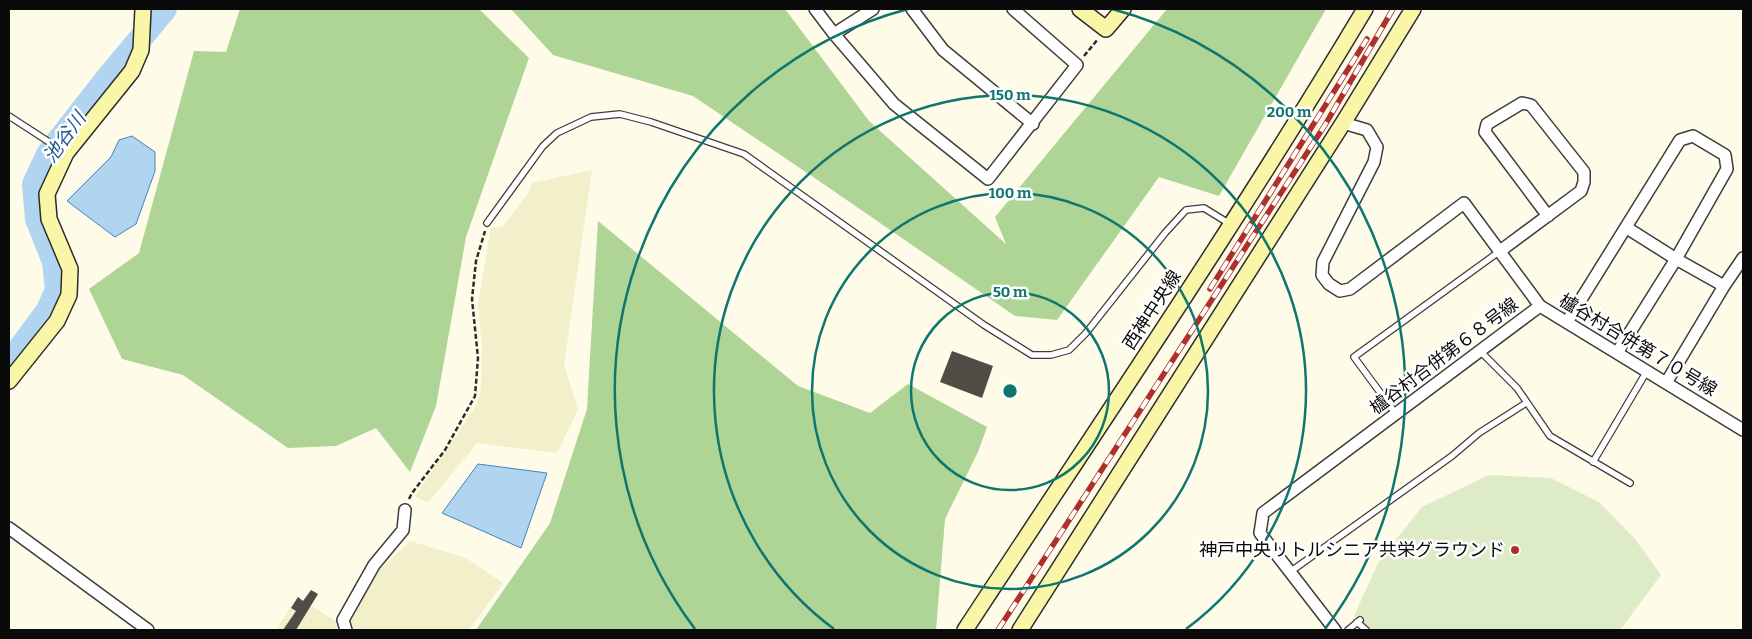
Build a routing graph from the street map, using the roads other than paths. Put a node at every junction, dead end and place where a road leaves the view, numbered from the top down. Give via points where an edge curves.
1 (144, 9) edge
2 (815, 9) edge
3 (873, 9) edge
4 (912, 9) edge
5 (1013, 9) edge
6 (1080, 9) edge
7 (1123, 9) edge
8 (1365, 9) edge
9 (1413, 9) edge
10 (834, 34) junction
11 (9, 116) edge
12 (1343, 123) junction
13 (1032, 124) junction
14 (66, 153) junction
15 (1548, 216) junction
16 (487, 223) road end
17 (1230, 224) junction
18 (1627, 228) junction
19 (1500, 251) junction
20 (1743, 258) edge
21 (1676, 259) junction
22 (1724, 286) junction
23 (1540, 306) junction
24 (1567, 322) junction
25 (1480, 351) junction
26 (1617, 353) junction
27 (1647, 371) junction
28 (9, 381) edge
29 (1666, 382) junction
30 (1526, 403) junction
31 (1396, 414) junction
32 (1743, 430) edge
33 (1593, 462) junction
34 (1630, 483) dead end
35 (405, 510) road end
36 (9, 528) edge
37 (1290, 572) junction
38 (148, 630) edge
39 (346, 630) edge
40 (966, 630) edge
41 (1020, 630) edge
42 (1335, 630) edge
43 (1348, 630) edge
44 (1366, 630) edge

1 - 14 street via 141,50 132,71
2 - 10 street
3 - 10 street
4 - 13 street via 942,50
5 - 13 street via 1077,65
6 - 7 street via 1106,30
8 - 17 street, 西神中央線
9 - 12 street
10 - 13 street via 894,104 988,179
11 - 14 lane
12 - 19 street, 櫨谷村合併第６８号線 via 1367,130 1377,147 1374,162 1324,262 1322,275 1329,284 1340,290 1350,289 1464,203
12 - 41 street
14 - 28 street via 47,194 49,219 70,269 69,295 57,321
15 - 15 street via 1581,191 1584,172 1531,105 1522,103 1487,124 1485,132
15 - 19 street
16 - 17 lane via 543,146 557,133 592,117 620,114 744,154 984,325 1032,355 1051,355 1069,350 1086,334 1164,233 1186,210 1204,208
17 - 40 street, 西神中央線
18 - 21 street
18 - 21 street via 1680,140 1693,136 1725,155 1727,169
18 - 24 street
19 - 23 street, 櫨谷村合併第６８号線
19 - 31 lane via 1354,357
20 - 22 street
21 - 22 street
21 - 26 street
22 - 29 street
23 - 24 street, 櫨谷村合併第７０号線
23 - 25 street, 櫨谷村合併第６８号線
24 - 26 street, 櫨谷村合併第７０号線
25 - 30 lane via 1517,388
25 - 31 street, 櫨谷村合併第６８号線
26 - 27 street, 櫨谷村合併第７０号線
27 - 29 street, 櫨谷村合併第７０号線
27 - 33 lane
29 - 32 street, 櫨谷村合併第７０号線
30 - 33 lane via 1550,436
30 - 37 lane via 1479,433 1452,456
31 - 37 street, 櫨谷村合併第６８号線 via 1263,513 1260,533
33 - 34 lane
35 - 39 street via 403,530 374,565 343,620
36 - 38 street
37 - 42 street
43 - 44 lane via 1358,621

